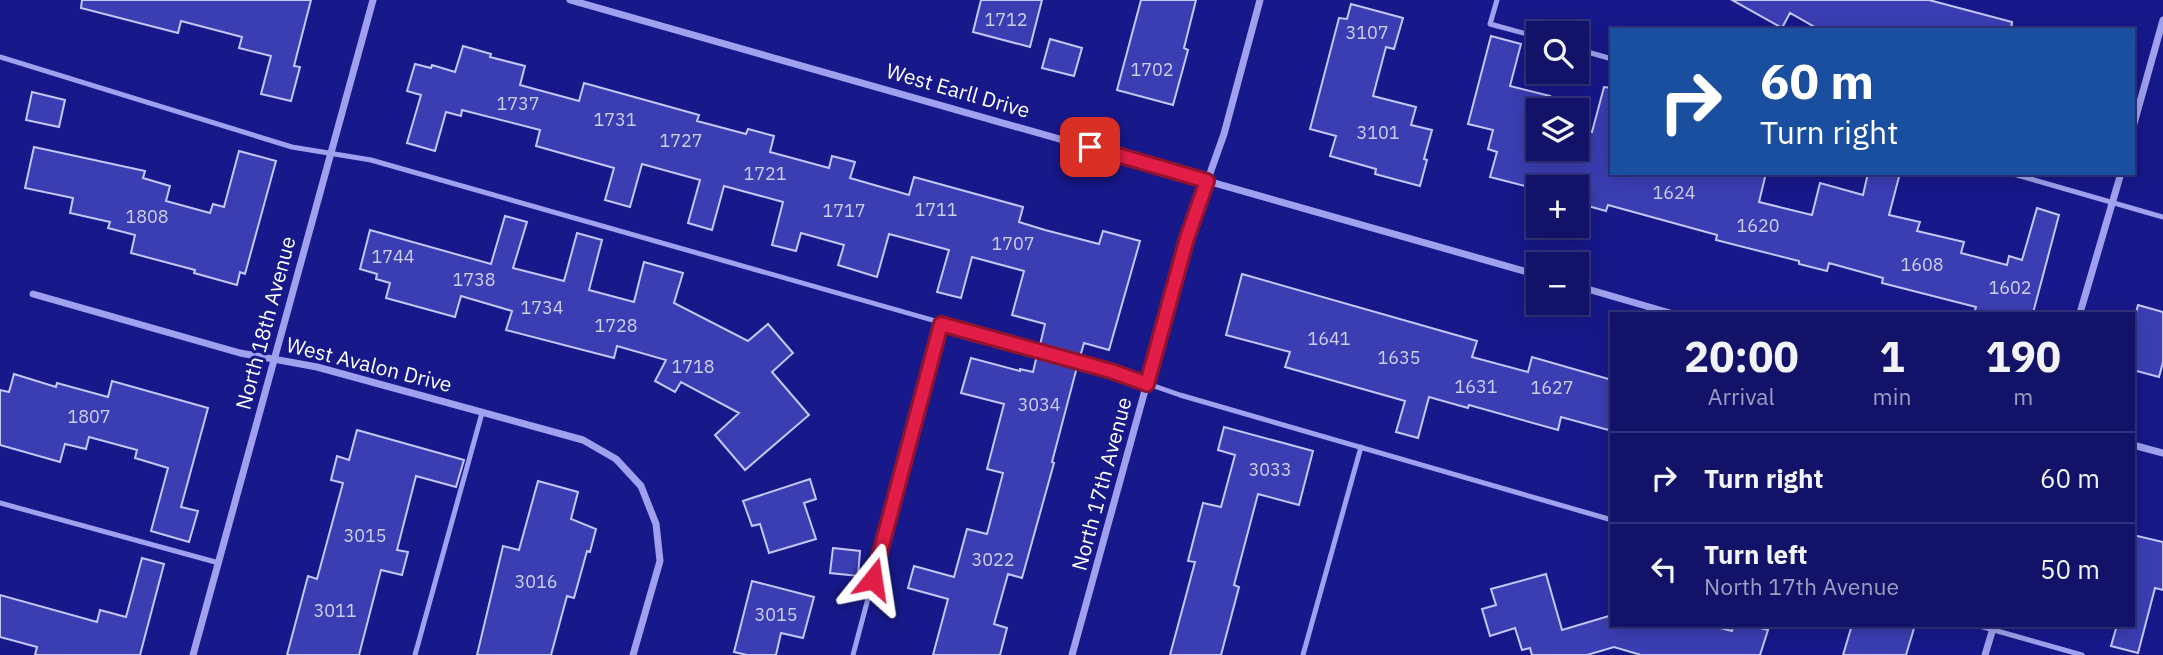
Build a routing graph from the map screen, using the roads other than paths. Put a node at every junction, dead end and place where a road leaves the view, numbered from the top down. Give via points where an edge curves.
1 (373, 0) edge
2 (570, 0) edge
3 (1260, 0) edge
4 (1497, 0) edge
5 (2163, 20) edge
6 (1526, 34) edge
7 (1589, 52) edge
8 (0, 57) edge
9 (1610, 58) edge
10 (2135, 120) edge
11 (330, 153) junction
12 (2017, 175) edge
13 (2119, 175) edge
14 (1207, 181) junction
15 (2112, 203) junction
16 (2163, 217) edge
17 (1526, 272) edge
18 (1589, 289) edge
19 (33, 295) dead end
20 (1667, 312) edge
21 (2080, 312) edge
22 (941, 324) junction
23 (274, 359) junction
24 (1147, 384) junction
25 (482, 413) junction
26 (2135, 446) edge
27 (1361, 447) junction
28 (2163, 453) edge
29 (0, 503) edge
30 (1610, 519) edge
31 (219, 563) junction
32 (1994, 627) edge
33 (193, 655) edge
34 (415, 655) edge
35 (633, 655) edge
36 (853, 655) edge
37 (1073, 655) edge
38 (1303, 655) edge
39 (1985, 655) edge
40 (2082, 655) edge

1 - 11 street, North 18th Avenue
2 - 14 street, West Earll Drive
3 - 14 street, North 17th Avenue
4 - 6 lane via 1490,24
5 - 10 street
7 - 9 lane
8 - 11 lane via 292,147
11 - 22 lane via 371,160
11 - 23 street, North 18th Avenue
12 - 15 lane
13 - 15 street
14 - 17 street, West Earll Drive
14 - 24 street, North 17th Avenue
15 - 16 lane
15 - 21 street
18 - 20 street
19 - 23 street, West Avalon Drive
22 - 24 lane
22 - 36 lane
23 - 25 street, West Avalon Drive
23 - 31 street, North 18th Avenue
24 - 27 lane
24 - 37 street, North 17th Avenue
25 - 34 lane
25 - 35 street, West Avalon Drive via 583,440 616,459 640,486 656,524 660,561
26 - 28 street
27 - 30 lane
27 - 38 lane
29 - 31 lane
31 - 33 street, North 18th Avenue
32 - 39 street
32 - 40 lane

